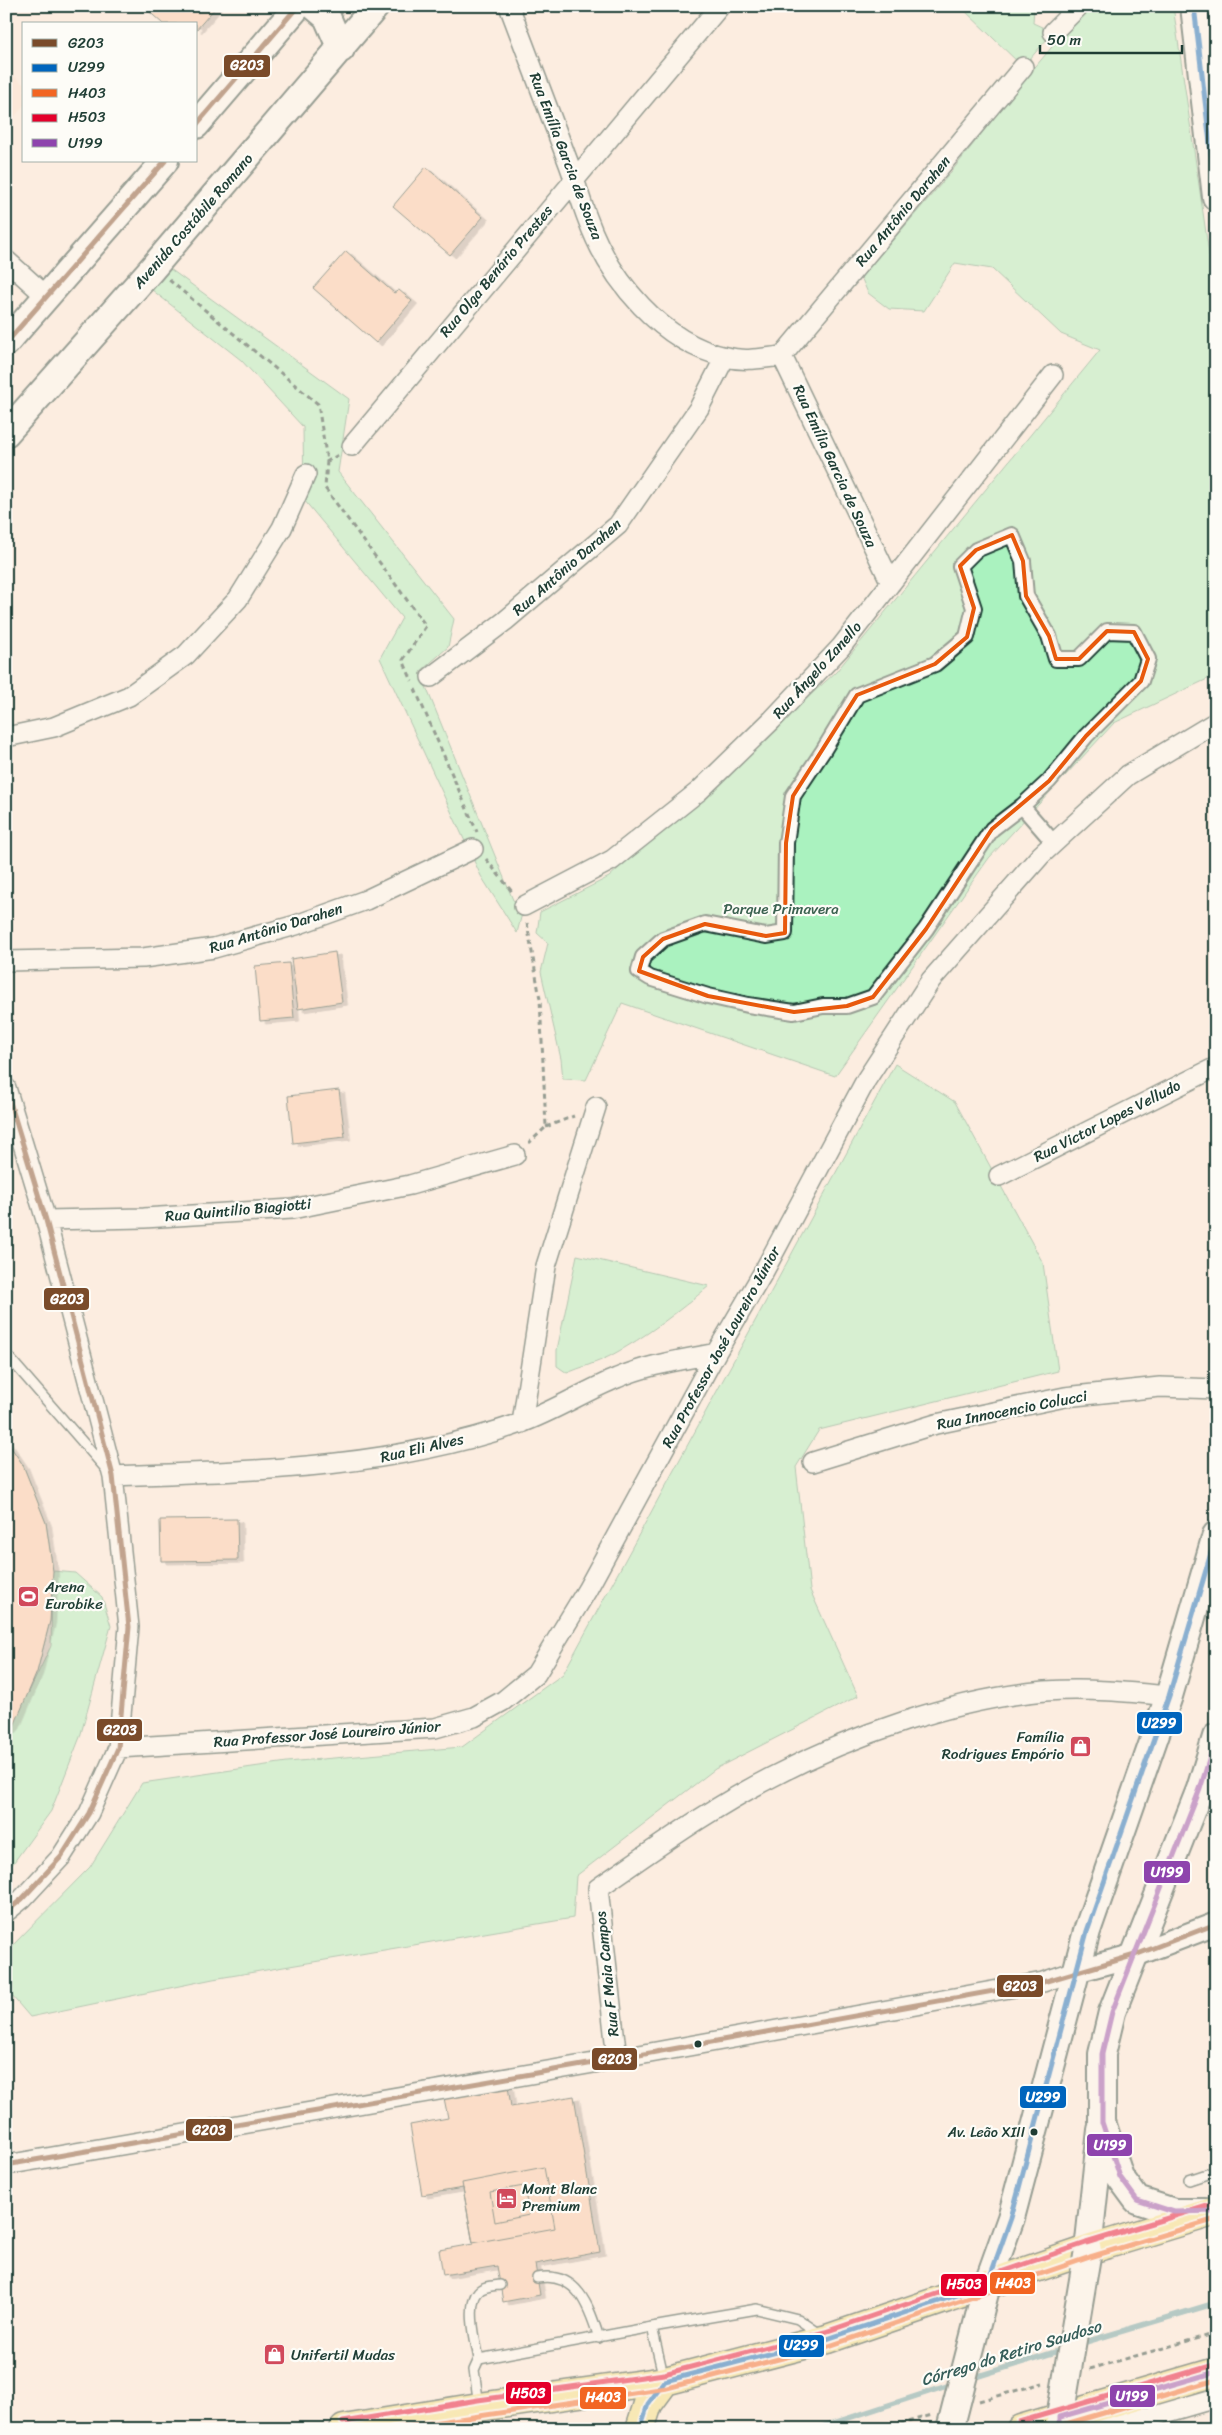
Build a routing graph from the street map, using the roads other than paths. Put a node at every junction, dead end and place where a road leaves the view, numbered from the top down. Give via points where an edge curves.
1 (298, 6) edge
2 (314, 6) edge
3 (376, 6) edge
4 (508, 6) edge
5 (720, 6) edge
6 (1079, 6) edge
7 (1194, 6) edge
8 (1053, 32) dead end
9 (340, 49) junction
10 (1023, 67) dead end
11 (198, 123) edge
12 (165, 162) edge
13 (574, 178) junction
14 (1216, 197) edge
15 (6, 260) edge
16 (48, 298) junction
17 (6, 343) edge
18 (782, 356) junction
19 (725, 357) junction
20 (1053, 375) dead end
21 (6, 433) edge
22 (352, 446) road end
23 (306, 474) road end
24 (891, 584) junction
25 (431, 677) dead end
26 (1216, 722) edge
27 (6, 737) edge
28 (1022, 806) junction
29 (1054, 843) junction
30 (473, 849) road end
31 (524, 906) road end
32 (6, 960) edge
33 (1216, 1067) edge
34 (6, 1088) edge
35 (596, 1107) road end
36 (515, 1155) road end
37 (999, 1176) dead end
38 (46, 1220) junction
39 (6, 1345) edge
40 (716, 1353) junction
41 (10, 1357) edge
42 (1216, 1389) edge
43 (522, 1422) junction
44 (813, 1462) dead end
45 (113, 1476) junction
46 (1216, 1534) edge
47 (1169, 1696) junction
48 (1216, 1737) edge
49 (118, 1748) junction
50 (6, 1912) edge
51 (1216, 1924) edge
52 (1135, 1955) junction
53 (1076, 1970) junction
54 (617, 2060) junction
55 (1102, 2122) junction
56 (6, 2165) edge
57 (1216, 2171) edge
58 (1189, 2180) dead end
59 (1215, 2212) edge
60 (1088, 2250) junction
61 (537, 2278) dead end
62 (500, 2284) dead end
63 (987, 2285) junction
64 (652, 2327) junction
65 (599, 2338) junction
66 (827, 2339) junction
67 (479, 2359) junction
68 (1216, 2372) edge
69 (665, 2381) junction
70 (1216, 2398) edge
71 (479, 2407) junction
72 (1156, 2417) junction
73 (1060, 2423) edge
74 (640, 2427) edge
75 (344, 2429) edge
76 (950, 2429) edge
77 (1021, 2429) edge
78 (1132, 2429) edge

1 - 11 main road
2 - 9 main road via 327,17
3 - 9 main road, Avenida Costábile Romano
4 - 13 street, Rua Emília Garcia de Souza
5 - 13 street, Rua Olga Benário Prestes
6 - 8 street
7 - 14 main road
9 - 21 main road, Avenida Costábile Romano via 153,268
10 - 18 street, Rua Antônio Darahen
12 - 16 main road
13 - 19 street, Rua Emília Garcia de Souza via 588,222 611,268 646,310 684,342
13 - 22 street, Rua Olga Benário Prestes
15 - 16 street
16 - 17 main road
18 - 19 street, Rua Emília Garcia de Souza via 750,360
18 - 24 street, Rua Emília Garcia de Souza
19 - 25 street, Rua Antônio Darahen via 698,408 618,525 505,622
20 - 24 street, Rua Ângelo Zanello
23 - 27 street via 282,528 238,599 186,655 129,696 54,727
24 - 31 street, Rua Ângelo Zanello via 828,660 699,791 612,860
26 - 29 street, Rua Professor José Loureiro Júnior via 1128,775
28 - 28 street via 992,829 926,929 873,997 847,1006 823,1006 794,1012 708,996 650,978 639,971 643,957 663,939 705,924 766,936 785,934 786,843 793,796 856,695 935,664 967,637 974,608 960,566 976,550 1012,535 1023,561 1026,596 1049,636 1056,659 1079,659 1107,631 1134,632 1148,658 1141,681
28 - 29 street
29 - 40 street, Rua Professor José Loureiro Júnior via 931,980 866,1080 764,1271
30 - 32 street, Rua Antônio Darahen via 366,900 296,925 214,948 142,958
33 - 37 street, Rua Victor Lopes Velludo
34 - 38 street
35 - 43 street via 546,1266
36 - 38 street, Rua Quintilio Biagiotti via 410,1185 292,1209
38 - 45 street
39 - 41 lane
40 - 43 street, Rua Eli Alves via 650,1366 618,1377
40 - 49 street, Rua Professor José Loureiro Júnior via 587,1590 542,1665 536,1674 503,1701 474,1717 436,1728
41 - 45 lane
42 - 44 street, Rua Innocencio Colucci via 1160,1387 1064,1397 936,1424
43 - 45 street, Rua Eli Alves via 401,1455 273,1471
45 - 49 street via 129,1627
46 - 47 main road
47 - 53 main road
47 - 54 street, Rua F Maia Campos via 1110,1690 1045,1692 966,1704 881,1729 773,1776 693,1823 598,1888
48 - 52 main road via 1200,1788
49 - 50 street via 89,1813 61,1857
51 - 52 street
52 - 53 street
52 - 55 main road via 1112,2012 1102,2054
53 - 54 street via 1043,1982
53 - 63 main road via 1011,2218
54 - 56 street
55 - 59 main road via 1120,2176 1137,2200 1174,2212
55 - 60 main road
57 - 58 lane
59 - 60 main road
60 - 63 main road
60 - 73 main road, bridge
61 - 65 lane via 552,2275 564,2280 582,2296
62 - 67 lane via 483,2288 472,2304
63 - 66 main road
63 - 76 main road, bridge
64 - 65 lane
64 - 66 lane via 757,2309 798,2319
64 - 69 lane
65 - 67 lane
66 - 69 main road
67 - 71 lane via 474,2370
68 - 73 main road
69 - 71 main road
69 - 74 main road via 648,2404
70 - 72 street
71 - 75 main road
72 - 73 street
72 - 78 street
73 - 77 main road

